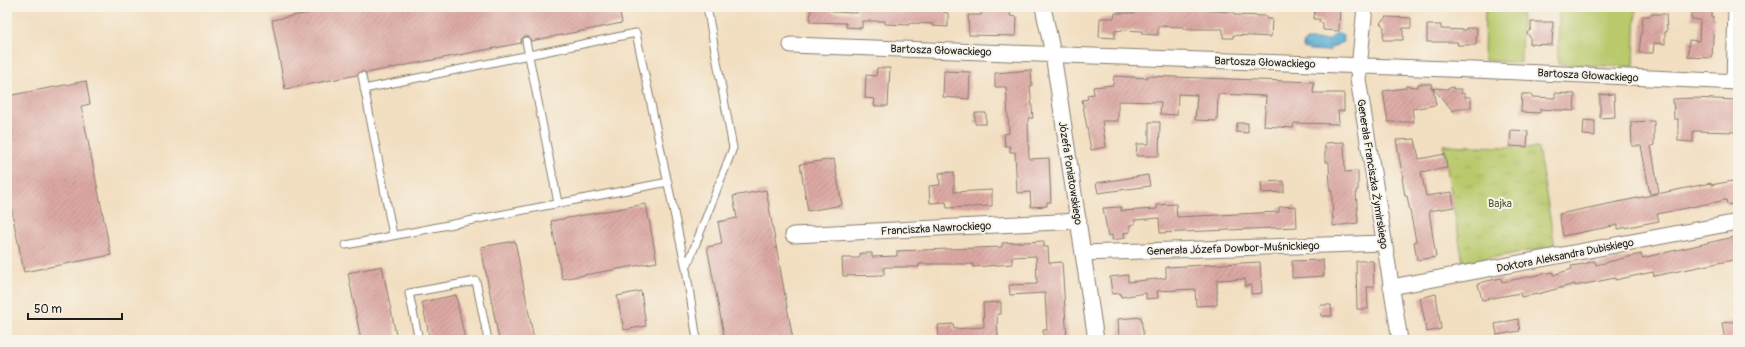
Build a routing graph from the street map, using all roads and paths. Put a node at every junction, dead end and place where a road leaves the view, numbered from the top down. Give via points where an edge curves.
1 (706, 7) edge
2 (1043, 7) edge
3 (1365, 7) edge
4 (1736, 7) edge
5 (526, 41) dead end
6 (791, 45) dead end
7 (1052, 54) junction
8 (529, 56) junction
9 (1359, 66) junction
10 (362, 76) dead end
11 (1736, 82) edge
12 (364, 89) junction
13 (668, 182) junction
14 (558, 203) junction
15 (1079, 221) junction
16 (1738, 222) edge
17 (393, 235) junction
18 (793, 235) dead end
19 (1384, 244) junction
20 (346, 245) dead end
21 (1083, 253) junction
22 (686, 269) junction
23 (1391, 287) junction
24 (419, 340) edge
25 (488, 340) edge
26 (697, 340) edge
27 (1096, 340) edge
28 (1400, 340) edge

1 - 22 lane via 733,148
2 - 7 street, Józefa Poniatowskiego
3 - 9 street, Generała Franciszka Żymirskiego
4 - 11 street
5 - 8 lane
6 - 7 street, Bartosza Głowackiego
7 - 9 street, Bartosza Głowackiego
7 - 15 street, Józefa Poniatowskiego
8 - 12 lane
8 - 13 lane via 636,33
8 - 14 lane
9 - 11 street, Bartosza Głowackiego
9 - 19 street, Generała Franciszka Żymirskiego via 1358,79
10 - 12 lane
12 - 17 lane
13 - 14 lane
13 - 22 lane
14 - 17 lane
15 - 18 street, Franciszka Nawrockiego
15 - 21 street, Józefa Poniatowskiego
16 - 23 street, Doktora Aleksandra Dubiskiego
17 - 20 lane
19 - 21 street, Generała Józefa Dowbor-Muśnickiego
19 - 23 street, Generała Franciszka Żymirskiego
21 - 27 street, Józefa Poniatowskiego
22 - 26 lane
23 - 28 street, Generała Franciszka Żymirskiego
24 - 25 lane via 410,293 476,280

